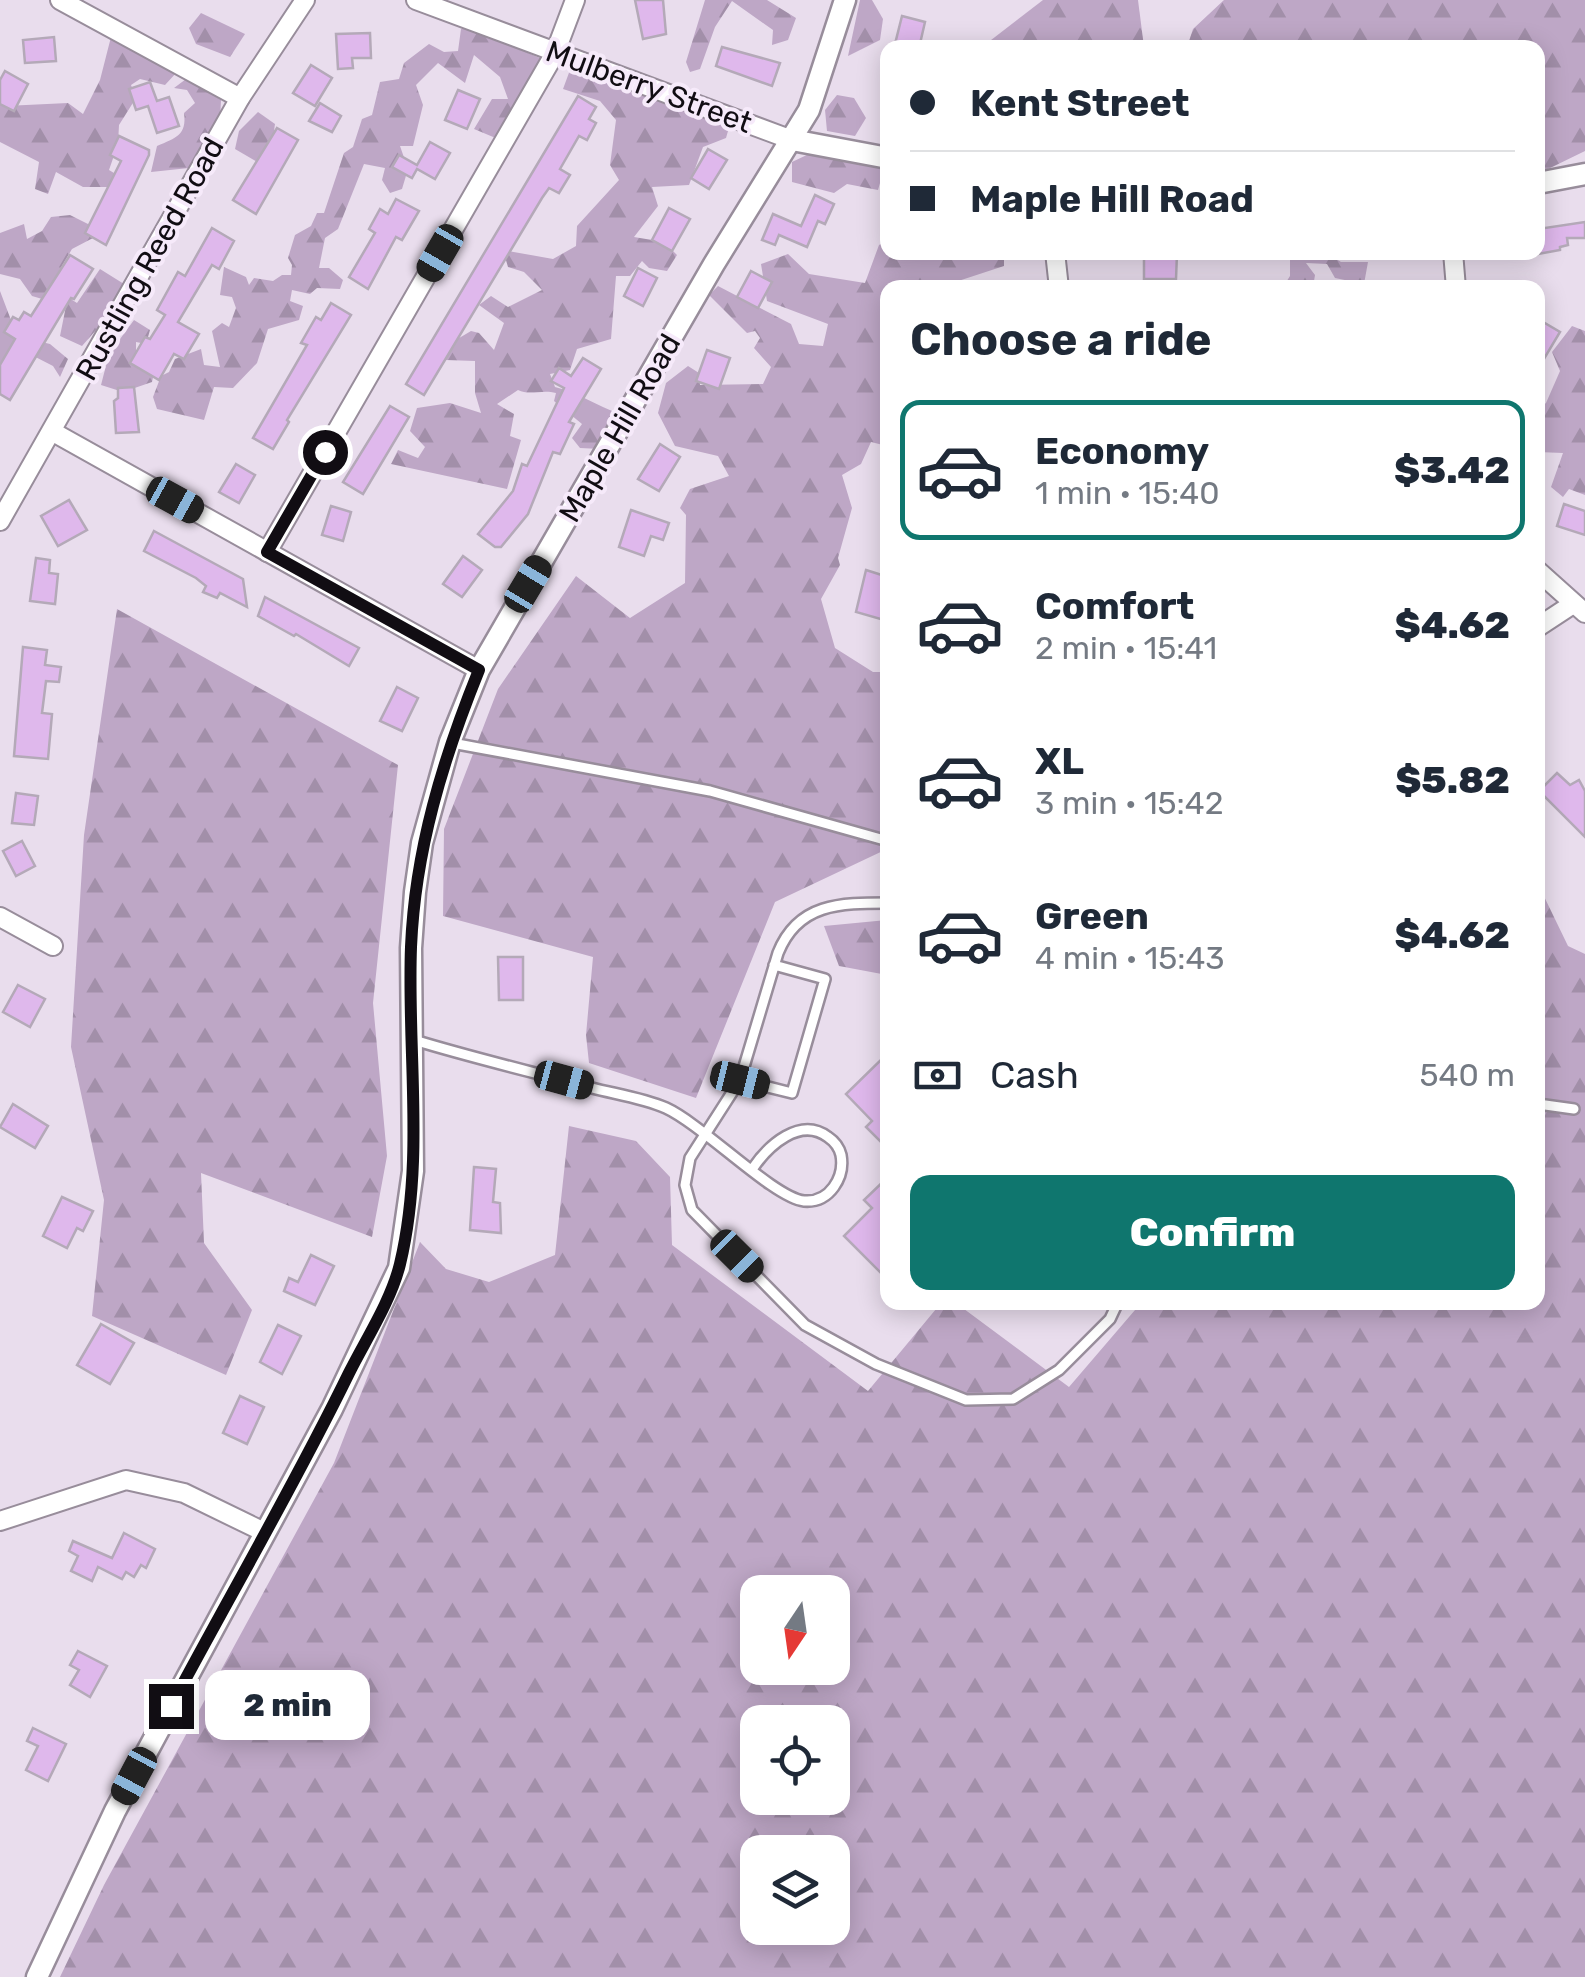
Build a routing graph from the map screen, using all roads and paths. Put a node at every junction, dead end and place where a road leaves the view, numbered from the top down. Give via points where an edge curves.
1 (60, 0) edge
2 (305, 0) edge
3 (416, 0) edge
4 (575, 0) edge
5 (845, 0) edge
6 (556, 53) junction
7 (240, 98) junction
8 (792, 140) junction
9 (880, 156) edge
10 (1585, 174) edge
11 (1545, 182) edge
12 (53, 432) junction
13 (0, 521) edge
14 (267, 552) junction
15 (1545, 577) edge
16 (1579, 608) edge
17 (1545, 624) edge
18 (479, 670) junction
19 (450, 742) junction
20 (880, 839) edge
21 (880, 903) edge
22 (0, 917) edge
23 (53, 946) dead end
24 (774, 965) junction
25 (412, 1039) junction
26 (740, 1080) junction
27 (1545, 1105) edge
28 (1574, 1109) dead end
29 (707, 1133) junction
30 (753, 1168) junction
31 (1114, 1310) edge
32 (0, 1521) edge
33 (264, 1532) junction
34 (37, 1977) edge

1 - 7 street
2 - 7 street, Rustling Reed Road
3 - 6 street, Mulberry Street
4 - 6 street
5 - 8 street, Maple Hill Road via 809,110
6 - 8 street, Mulberry Street
6 - 14 street
7 - 12 street, Rustling Reed Road
8 - 9 street, Mulberry Street
8 - 18 street, Maple Hill Road
10 - 11 street
12 - 13 street, Rustling Reed Road
12 - 14 street
14 - 18 street
15 - 16 street
16 - 17 street
18 - 19 street, Maple Hill Road
19 - 20 lane via 710,792
19 - 25 street, Maple Hill Road via 415,892
21 - 24 lane via 844,902 808,914 784,936
22 - 23 street
24 - 26 lane
24 - 26 lane via 824,978 792,1093
25 - 29 lane via 665,1108
25 - 33 street, Maple Hill Road via 413,1170 399,1268
26 - 29 lane
27 - 28 lane
29 - 30 lane
29 - 31 lane via 690,1158 685,1185 692,1210 805,1325 876,1364 966,1400 1013,1399 1059,1370
30 - 30 lane via 765,1149 806,1130 820,1132 841,1152 840,1178 832,1190 807,1202 786,1196
32 - 33 street via 126,1480 184,1493
33 - 34 street, Maple Hill Road via 115,1811

